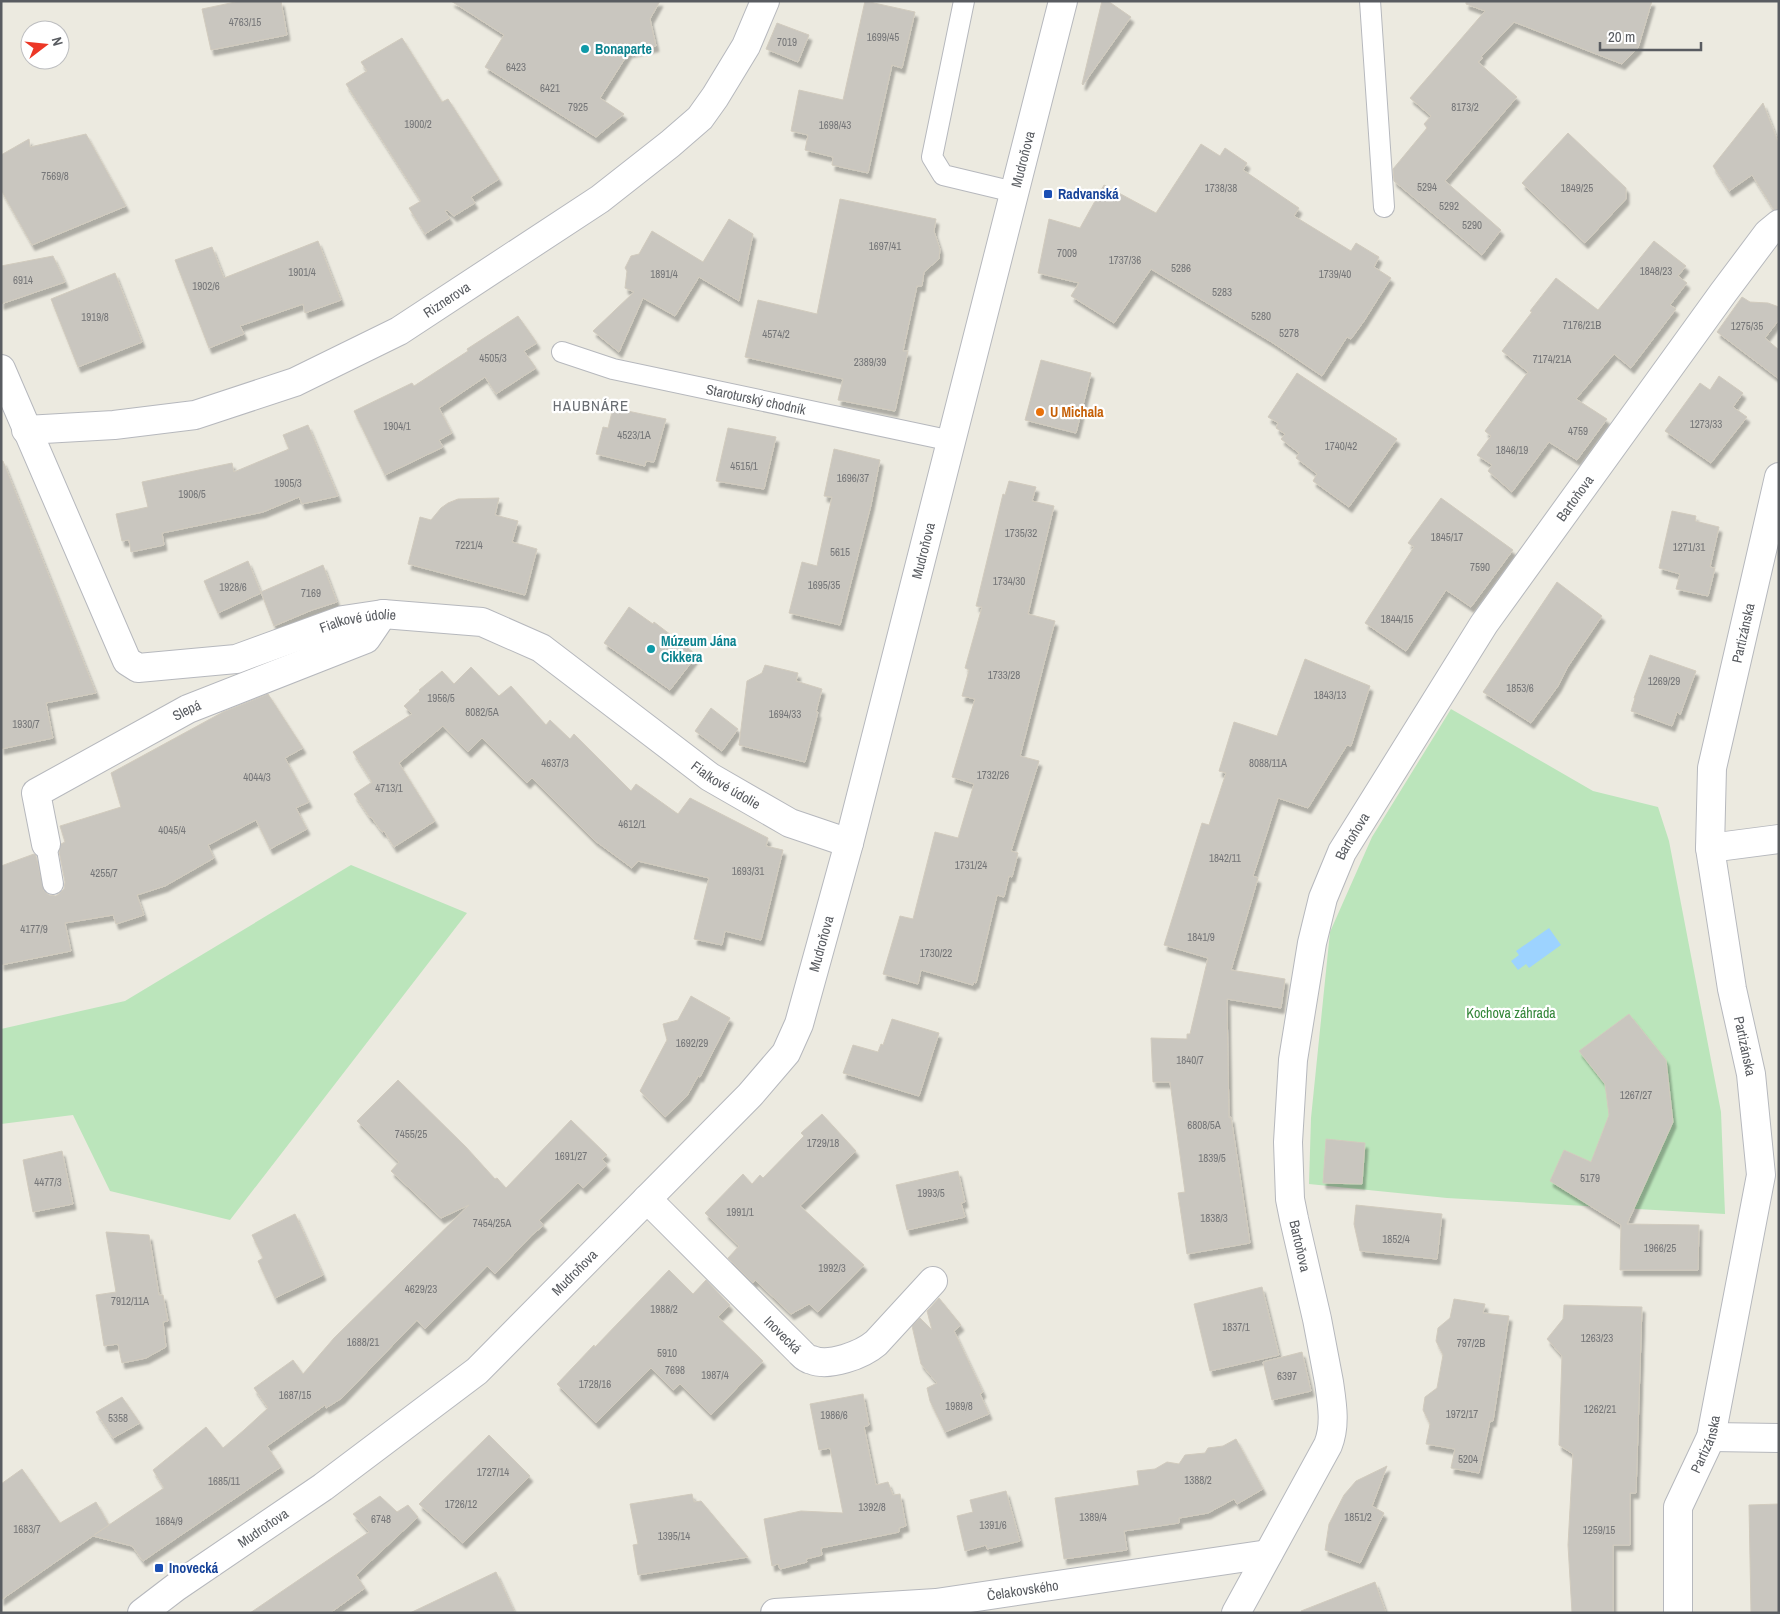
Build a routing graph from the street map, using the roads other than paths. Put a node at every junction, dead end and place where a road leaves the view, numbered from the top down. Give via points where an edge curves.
1 (765, 1) edge
2 (964, 1) edge
3 (1063, 1) edge
4 (1370, 1) edge
5 (1014, 192) junction
6 (1384, 207) dead end
7 (1779, 224) edge
8 (562, 352) dead end
9 (1, 369) edge
10 (26, 430) junction
11 (952, 442) junction
12 (1779, 477) edge
13 (383, 614) junction
14 (1779, 839) edge
15 (849, 843) junction
16 (46, 844) joint
17 (1710, 848) junction
18 (53, 884) dead end
19 (647, 1199) junction
20 (933, 1281) dead end
21 (1711, 1437) junction
22 (1779, 1438) edge
23 (1268, 1554) junction
24 (142, 1613) edge
25 (775, 1613) edge
26 (1236, 1613) edge
27 (1678, 1613) edge

1 - 10 street, Riznerova via 746,46 700,118 600,199 399,331 295,382 195,415 114,425
2 - 5 lane via 932,158 944,175
3 - 5 street, Mudroňova
4 - 6 lane
5 - 11 street, Mudroňova
7 - 23 street, Bartoňova via 1768,233 1723,293 1484,624 1342,852 1329,882 1312,943 1294,1050 1288,1142 1290,1199 1329,1382 1332,1434
8 - 11 lane, Staroturský chodník via 614,369
9 - 10 street, Fialkové údolie
10 - 13 street, Fialkové údolie via 126,661 138,668 236,659 343,620
11 - 15 street, Mudroňova
12 - 17 street, Partizánska via 1712,768
13 - 15 street, Fialkové údolie via 482,622 541,648 710,777 790,823
13 - 16 street, Slepá via 366,639 188,709 36,794
14 - 17 street
15 - 19 street, Mudroňova via 799,1024 786,1053
16 - 18 lane
17 - 21 street, Partizánska via 1732,989 1751,1074 1761,1175
19 - 20 street, Inovecká via 811,1360 833,1361 866,1350
19 - 24 street, Mudroňova via 478,1371 323,1486
21 - 22 street
21 - 27 street, Partizánska via 1678,1507
23 - 25 street, Čelakovského via 936,1603
23 - 26 street, Bartoňova

